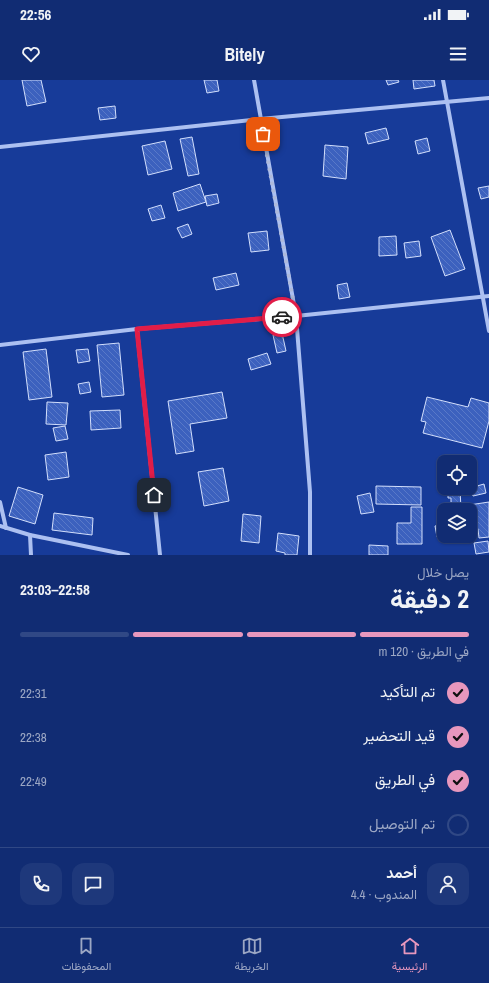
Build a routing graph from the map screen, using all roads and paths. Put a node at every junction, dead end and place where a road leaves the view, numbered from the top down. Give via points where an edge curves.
1 (254, 80) edge
2 (443, 80) edge
3 (489, 98) edge
4 (447, 102) junction
5 (260, 119) junction
6 (0, 147) edge
7 (489, 296) edge
8 (484, 297) junction
9 (296, 316) junction
10 (137, 329) junction
11 (489, 331) edge
12 (0, 345) edge
13 (0, 502) edge
14 (0, 526) edge
15 (6, 528) junction
16 (30, 535) junction
17 (31, 555) edge
18 (128, 555) edge
19 (160, 555) edge
20 (310, 555) edge

1 - 5 street
2 - 4 street
3 - 4 street
4 - 5 street
4 - 8 street
5 - 6 street
5 - 9 street
7 - 8 street
8 - 9 street
8 - 11 street
9 - 10 street
9 - 20 street via 310,492
10 - 12 street
10 - 19 street
13 - 15 street
14 - 15 street
15 - 16 street
16 - 17 street
16 - 18 street

